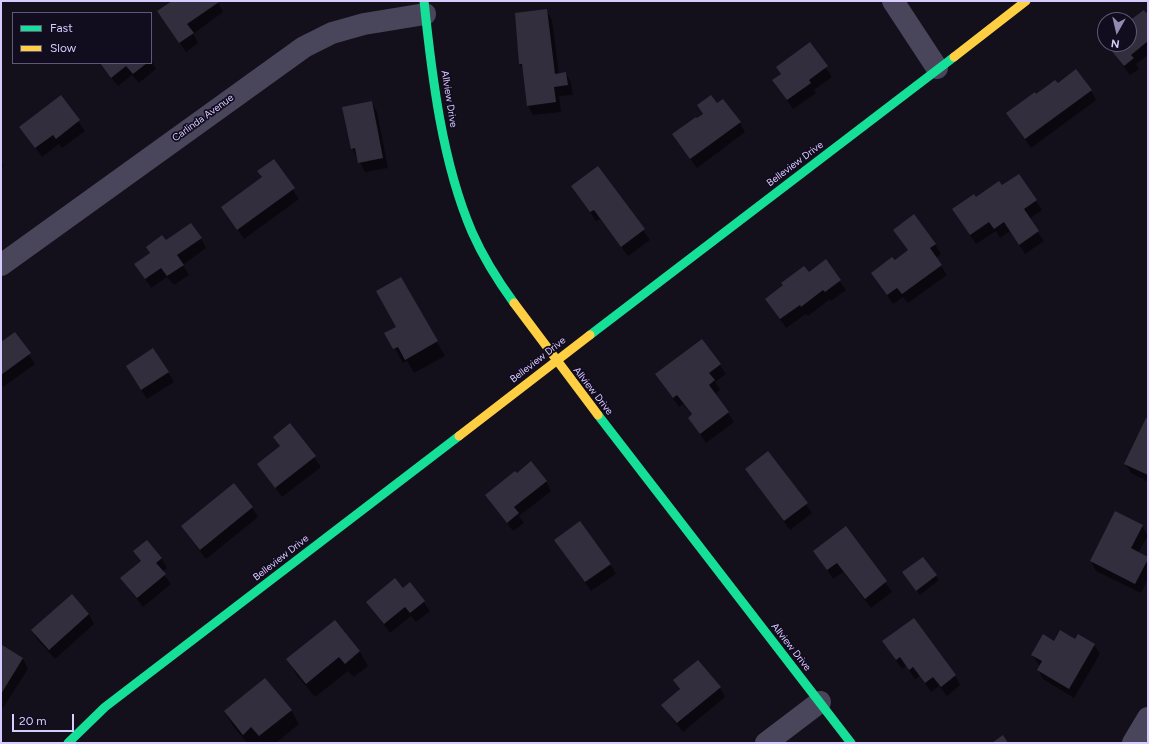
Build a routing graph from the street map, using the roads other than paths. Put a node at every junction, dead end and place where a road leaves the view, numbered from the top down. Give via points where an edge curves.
1 (893, 1) edge
2 (1026, 1) edge
3 (424, 8) edge
4 (938, 68) junction
5 (1, 266) edge
6 (556, 361) junction
7 (820, 702) junction
8 (1148, 718) edge
9 (68, 743) edge
10 (766, 743) edge
11 (851, 743) edge
12 (1133, 743) edge

1 - 4 street
2 - 4 street, Belleview Drive
3 - 5 street, Carlinda Avenue via 332,33 304,47
3 - 6 street, Allview Drive via 440,121 463,207 473,232 509,297
4 - 6 street, Belleview Drive
6 - 7 street, Allview Drive
6 - 9 street, Belleview Drive via 105,707
7 - 10 street
7 - 11 street, Allview Drive
8 - 12 street

